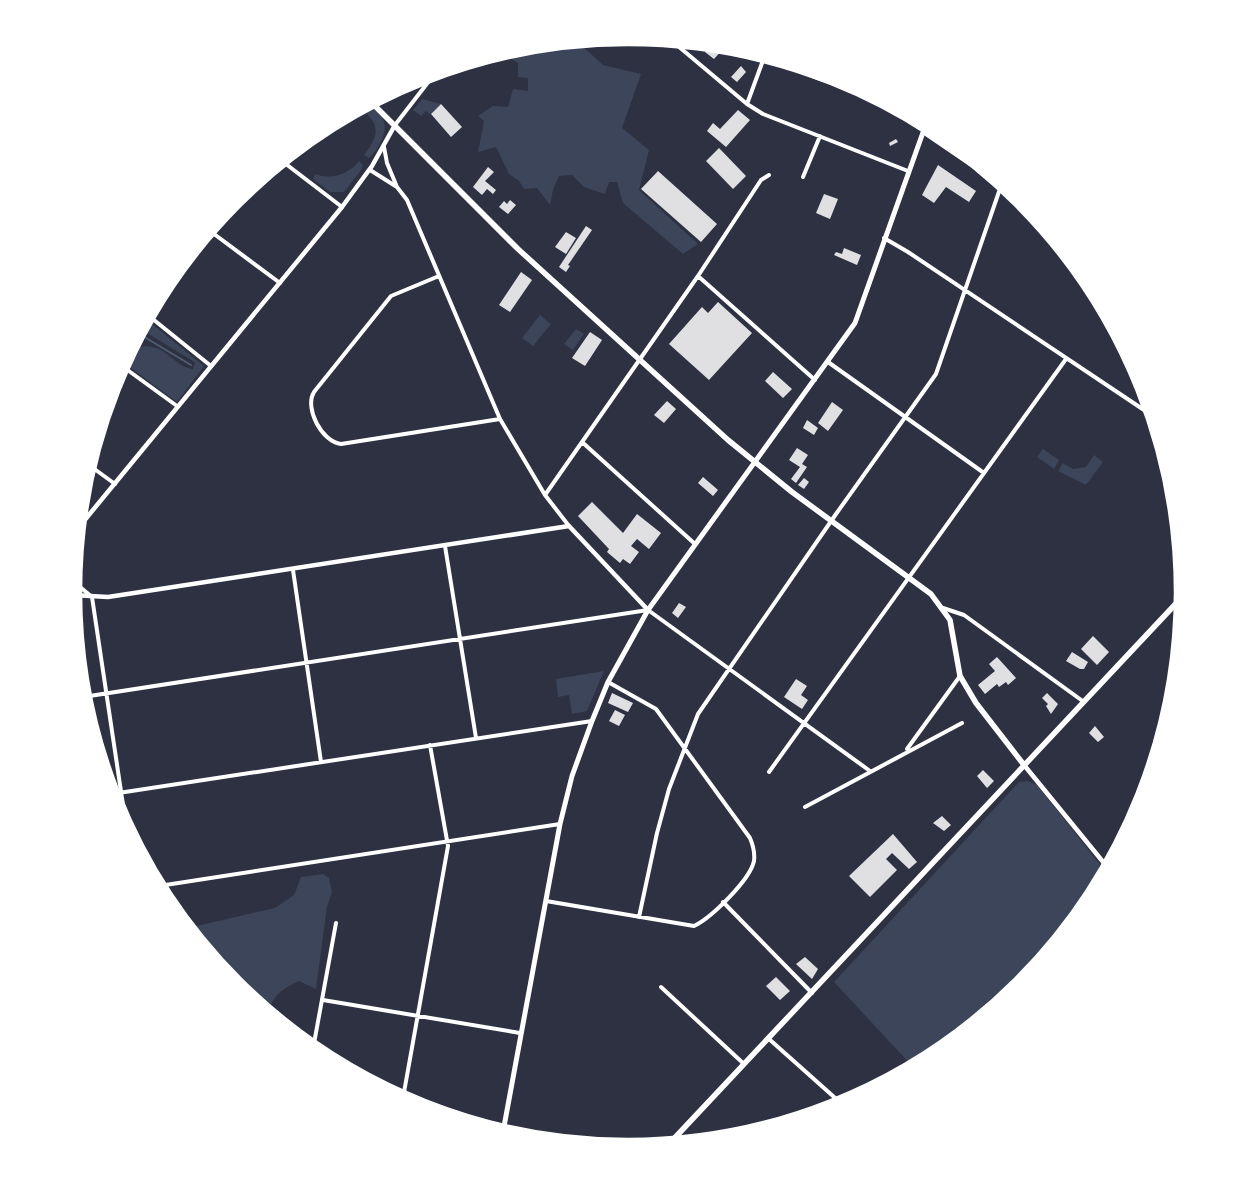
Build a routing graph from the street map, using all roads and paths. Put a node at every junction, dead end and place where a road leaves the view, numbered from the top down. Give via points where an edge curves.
1 (680, 48) edge
2 (762, 62) edge
3 (427, 84) edge
4 (747, 104) junction
5 (377, 107) edge
6 (395, 125) junction
7 (923, 132) joint
8 (820, 136) junction
9 (384, 147) junction
10 (946, 147) edge
11 (287, 165) edge
12 (370, 170) junction
13 (908, 171) junction
14 (769, 175) dead end
15 (803, 177) dead end
16 (396, 187) junction
17 (1000, 191) edge
18 (342, 207) junction
19 (214, 234) edge
20 (884, 238) junction
21 (439, 276) junction
22 (698, 276) junction
23 (280, 283) junction
24 (964, 291) junction
25 (154, 320) edge
26 (640, 358) junction
27 (1066, 359) junction
28 (828, 362) junction
29 (211, 366) junction
30 (129, 371) edge
31 (815, 380) junction
32 (177, 406) junction
33 (1144, 410) edge
34 (905, 416) junction
35 (500, 419) junction
36 (582, 442) junction
37 (756, 464) junction
38 (95, 470) edge
39 (984, 473) junction
40 (115, 484) junction
41 (546, 495) junction
42 (86, 518) edge
43 (832, 520) junction
44 (569, 526) junction
45 (695, 544) junction
46 (445, 546) junction
47 (293, 570) junction
48 (909, 577) junction
49 (81, 588) edge
50 (81, 595) edge
51 (92, 597) junction
52 (1175, 604) edge
53 (943, 608) junction
54 (648, 610) junction
55 (460, 640) junction
56 (307, 663) junction
57 (728, 669) junction
58 (960, 676) junction
59 (608, 682) junction
60 (106, 693) junction
61 (91, 696) edge
62 (1084, 702) junction
63 (592, 721) junction
64 (803, 723) junction
65 (962, 723) dead end
66 (476, 738) junction
67 (430, 745) junction
68 (685, 747) junction
69 (906, 751) junction
70 (321, 762) junction
71 (1024, 765) junction
72 (870, 771) junction
73 (769, 772) dead end
74 (121, 792) junction
75 (122, 798) edge
76 (805, 807) dead end
77 (560, 824) junction
78 (447, 842) junction
79 (1104, 863) edge
80 (167, 885) edge
81 (546, 901) junction
82 (723, 902) junction
83 (640, 917) junction
84 (336, 923) dead end
85 (661, 987) dead end
86 (812, 993) junction
87 (323, 1000) junction
88 (416, 1016) junction
89 (520, 1033) junction
90 (769, 1038) junction
91 (315, 1040) edge
92 (744, 1064) junction
93 (404, 1091) edge
94 (835, 1098) edge
95 (504, 1124) edge
96 (676, 1137) edge

1 - 4 street
2 - 4 street
3 - 6 street
4 - 8 street via 774,119
5 - 6 main road
6 - 9 street
6 - 26 main road via 518,249
7 - 10 street
7 - 13 main road
8 - 13 street
8 - 15 street
9 - 12 street
9 - 16 street
11 - 18 street
12 - 16 street
12 - 18 street
13 - 20 main road
14 - 22 street via 761,180
16 - 21 street via 407,200
17 - 24 street
18 - 23 street
19 - 23 street
20 - 24 street
20 - 28 main road via 855,323
21 - 35 street
21 - 35 street via 391,296 314,392 309,400 311,412 327,438 340,444
22 - 26 street
22 - 31 street
23 - 29 street
24 - 27 street
24 - 34 street via 936,374
25 - 29 street
26 - 36 street
26 - 37 main road
27 - 33 street
27 - 39 street
28 - 31 main road
28 - 34 street
29 - 32 street
30 - 32 street
31 - 37 main road
32 - 40 street
34 - 39 street
34 - 43 street
35 - 41 street
36 - 41 street
36 - 45 street
37 - 43 main road
37 - 45 main road
38 - 40 street
39 - 48 street
40 - 42 street
41 - 44 street
43 - 48 main road
43 - 57 street
44 - 46 street
44 - 54 street
45 - 54 main road
46 - 47 street
46 - 55 street
47 - 51 street
47 - 56 street
48 - 53 main road
48 - 64 street
49 - 51 street
50 - 51 street
51 - 60 street
52 - 62 main road
53 - 58 main road via 953,633
53 - 62 street via 964,615
54 - 55 street
54 - 57 street
54 - 59 main road
55 - 56 street
55 - 66 street
56 - 60 street
56 - 70 street
57 - 64 street
57 - 68 street via 698,714
58 - 69 street
58 - 71 main road via 976,703
59 - 63 main road
59 - 68 street via 656,709
60 - 61 street
60 - 74 street
62 - 71 main road
63 - 66 street
63 - 77 main road via 572,776
64 - 72 street
64 - 73 street
65 - 69 street
66 - 67 street
67 - 70 street
67 - 78 street
68 - 82 street via 750,838 754,849 750,872
68 - 83 street via 657,834
69 - 72 street
70 - 74 street
71 - 79 street
71 - 86 main road
72 - 76 street
74 - 75 street
77 - 78 street
77 - 81 main road
78 - 80 street
78 - 88 street
81 - 83 street
81 - 89 main road
82 - 83 street via 706,920 694,926
82 - 86 street
84 - 87 street
85 - 92 street
86 - 90 main road
87 - 88 street
87 - 91 street
88 - 89 street
88 - 93 street
89 - 95 main road
90 - 92 main road
90 - 94 street
92 - 96 main road

